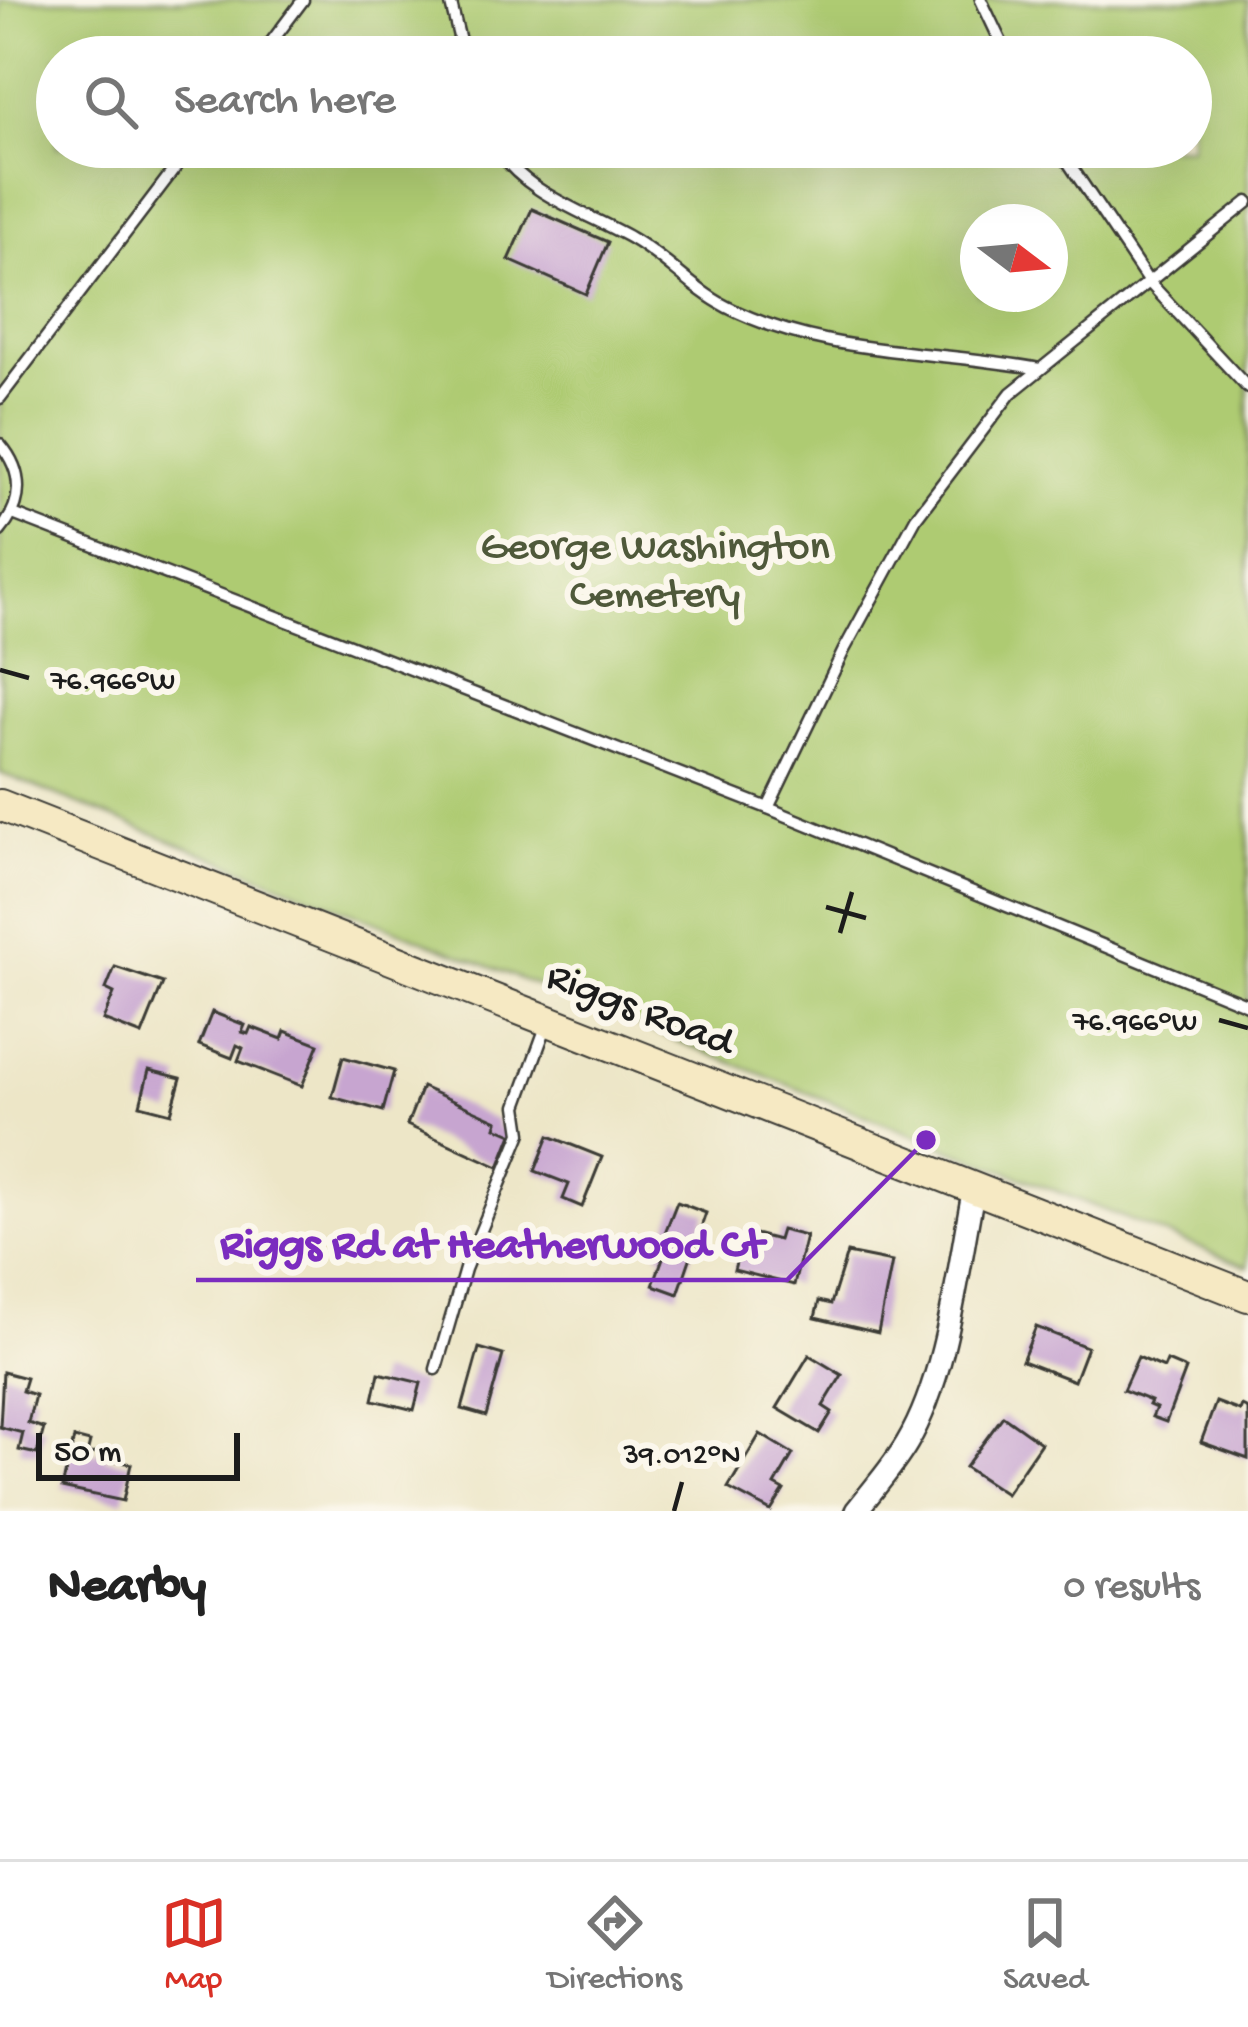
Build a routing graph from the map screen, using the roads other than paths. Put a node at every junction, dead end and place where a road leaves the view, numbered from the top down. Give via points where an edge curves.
1 (303, 0) edge
2 (450, 0) edge
3 (981, 0) edge
4 (276, 36) edge
5 (459, 36) edge
6 (998, 36) edge
7 (175, 168) edge
8 (511, 168) edge
9 (1072, 168) edge
10 (1248, 202) edge
11 (1148, 281) junction
12 (1040, 369) junction
13 (1248, 388) edge
14 (0, 398) edge
15 (0, 444) edge
16 (13, 514) junction
17 (0, 531) edge
18 (0, 805) edge
19 (768, 808) junction
20 (1248, 1005) edge
21 (548, 1021) junction
22 (974, 1188) junction
23 (1248, 1296) edge
24 (436, 1369) dead end
25 (856, 1511) edge

1 - 4 lane
2 - 5 lane
3 - 6 lane
7 - 14 lane
8 - 12 lane via 750,318 850,348
9 - 11 lane
10 - 11 lane
11 - 12 lane
11 - 13 lane
12 - 19 lane via 1011,393 916,518
15 - 16 lane via 20,485
16 - 17 lane
16 - 19 lane
18 - 21 main road, Riggs Road
19 - 20 lane
21 - 22 main road, Riggs Road
21 - 24 lane via 517,1106 520,1133 465,1269
22 - 23 main road, Riggs Road
22 - 25 street via 939,1358 917,1421

